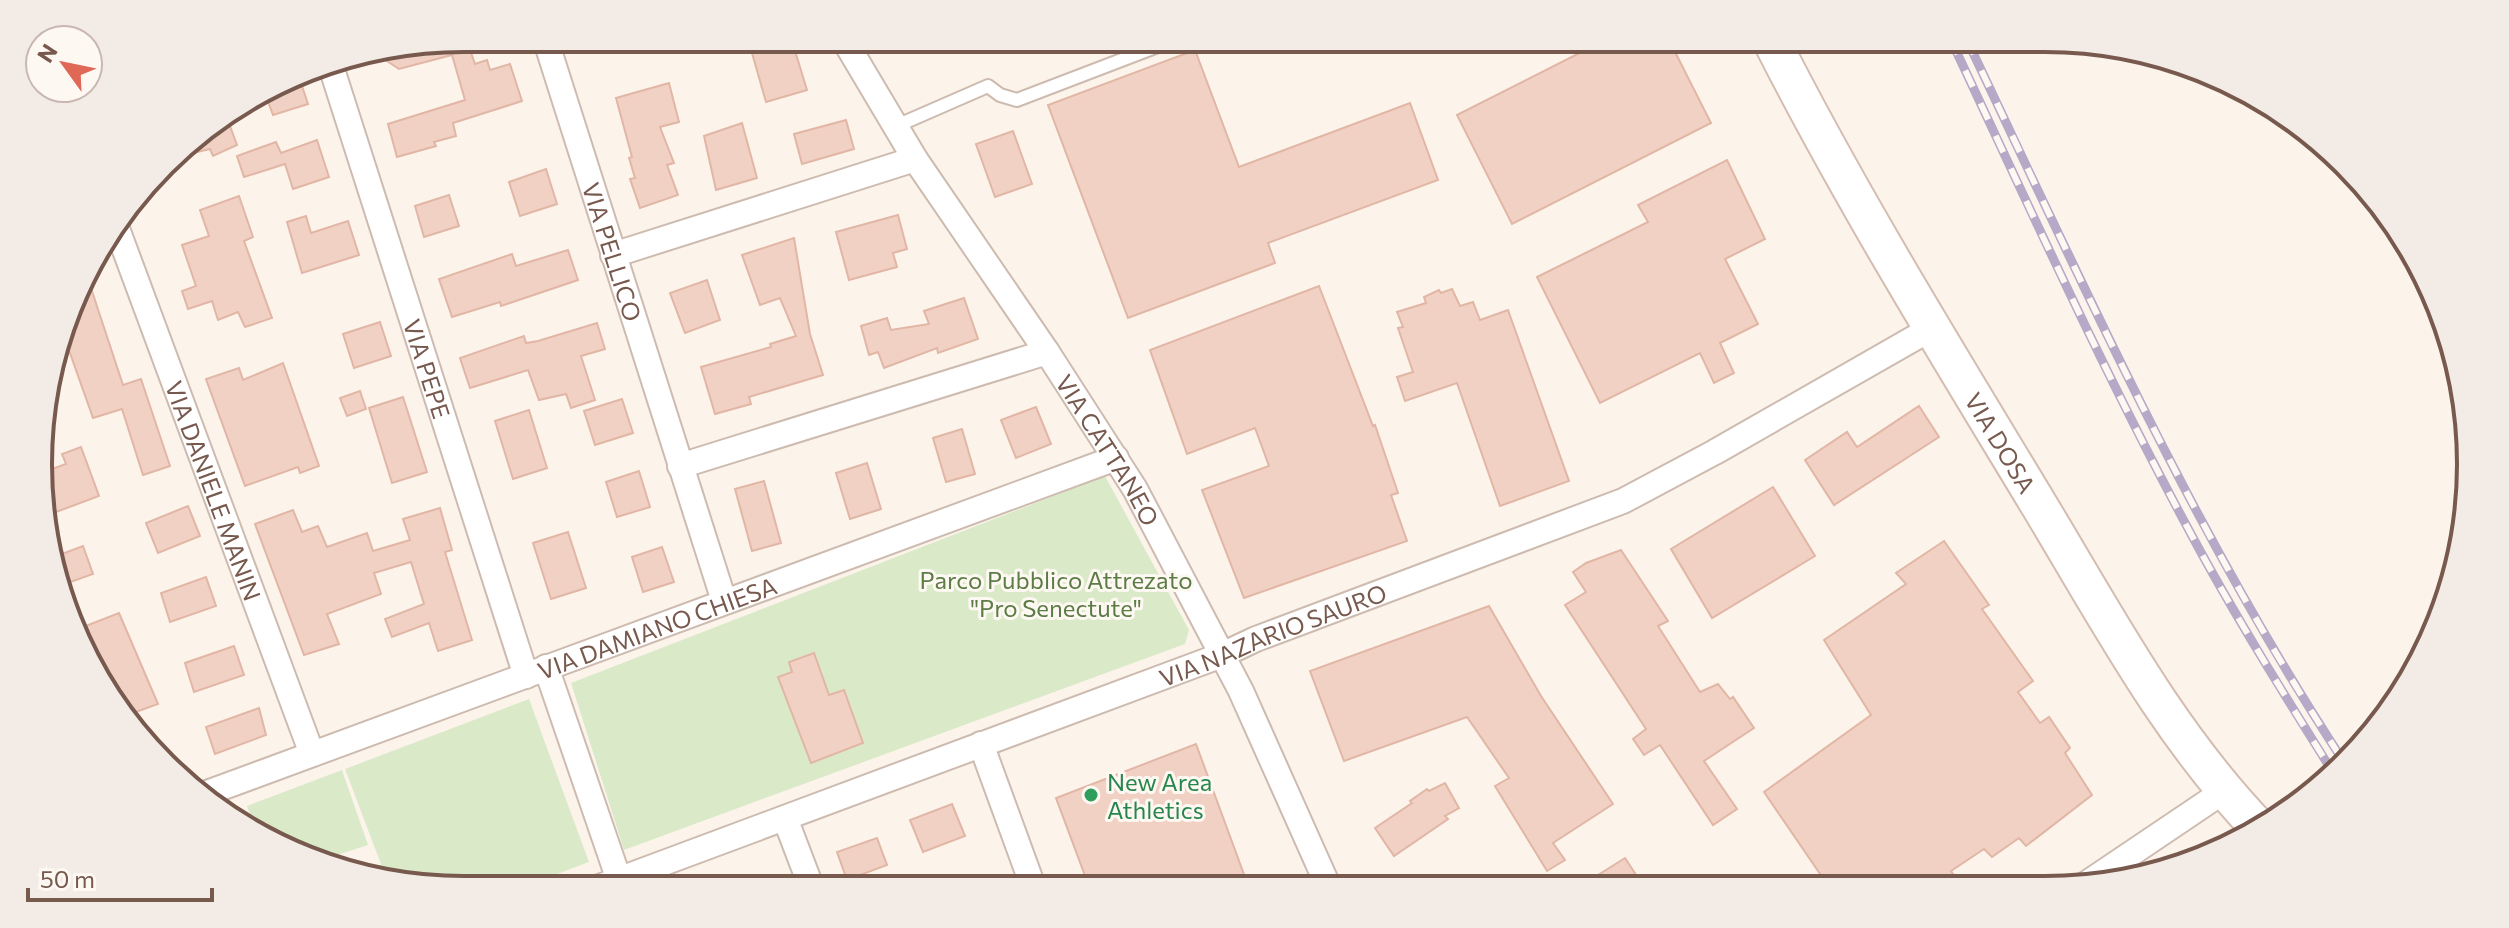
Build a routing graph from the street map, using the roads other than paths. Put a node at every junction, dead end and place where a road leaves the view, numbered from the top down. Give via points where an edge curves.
1 (549, 52) edge
2 (851, 52) edge
3 (1142, 52) edge
4 (1778, 52) edge
5 (334, 73) edge
6 (894, 127) junction
7 (915, 159) junction
8 (120, 237) edge
9 (613, 255) junction
10 (1932, 328) junction
11 (1047, 352) junction
12 (1116, 458) junction
13 (680, 466) junction
14 (724, 601) junction
15 (1222, 655) junction
16 (536, 672) junction
17 (981, 744) junction
18 (312, 754) junction
19 (213, 791) edge
20 (2224, 791) junction
21 (785, 818) junction
22 (2252, 820) edge
23 (2105, 871) edge
24 (617, 876) edge
25 (630, 876) edge
26 (807, 876) edge
27 (1029, 876) edge
28 (1323, 876) edge

1 - 9 street, VIA PELLICO
2 - 6 street, VIA CATTANEO
3 - 6 lane via 1017,100 988,86
4 - 10 street, VIA DOSA
5 - 16 street, VIA PEPE
6 - 7 street, VIA CATTANEO
7 - 9 street
7 - 11 street, VIA CATTANEO
8 - 18 street, VIA DANIELE MANIN
9 - 13 street, VIA PELLICO
10 - 15 street, VIA NAZARIO SAURO via 1623,501
10 - 20 street, VIA DOSA via 2144,679
11 - 12 street, VIA CATTANEO
11 - 13 street
12 - 14 street, VIA DAMIANO CHIESA
12 - 15 street, VIA CATTANEO
13 - 14 street, VIA PELLICO
14 - 16 street, VIA DAMIANO CHIESA
15 - 17 street, VIA NAZARIO SAURO
15 - 28 street, VIA CATTANEO
16 - 18 street, VIA DAMIANO CHIESA
16 - 24 street, VIA PEPE
17 - 21 street, VIA NAZARIO SAURO
17 - 27 street
18 - 19 street, VIA DAMIANO CHIESA
20 - 22 street, VIA DOSA
20 - 23 street
21 - 25 street, VIA NAZARIO SAURO
21 - 26 street

